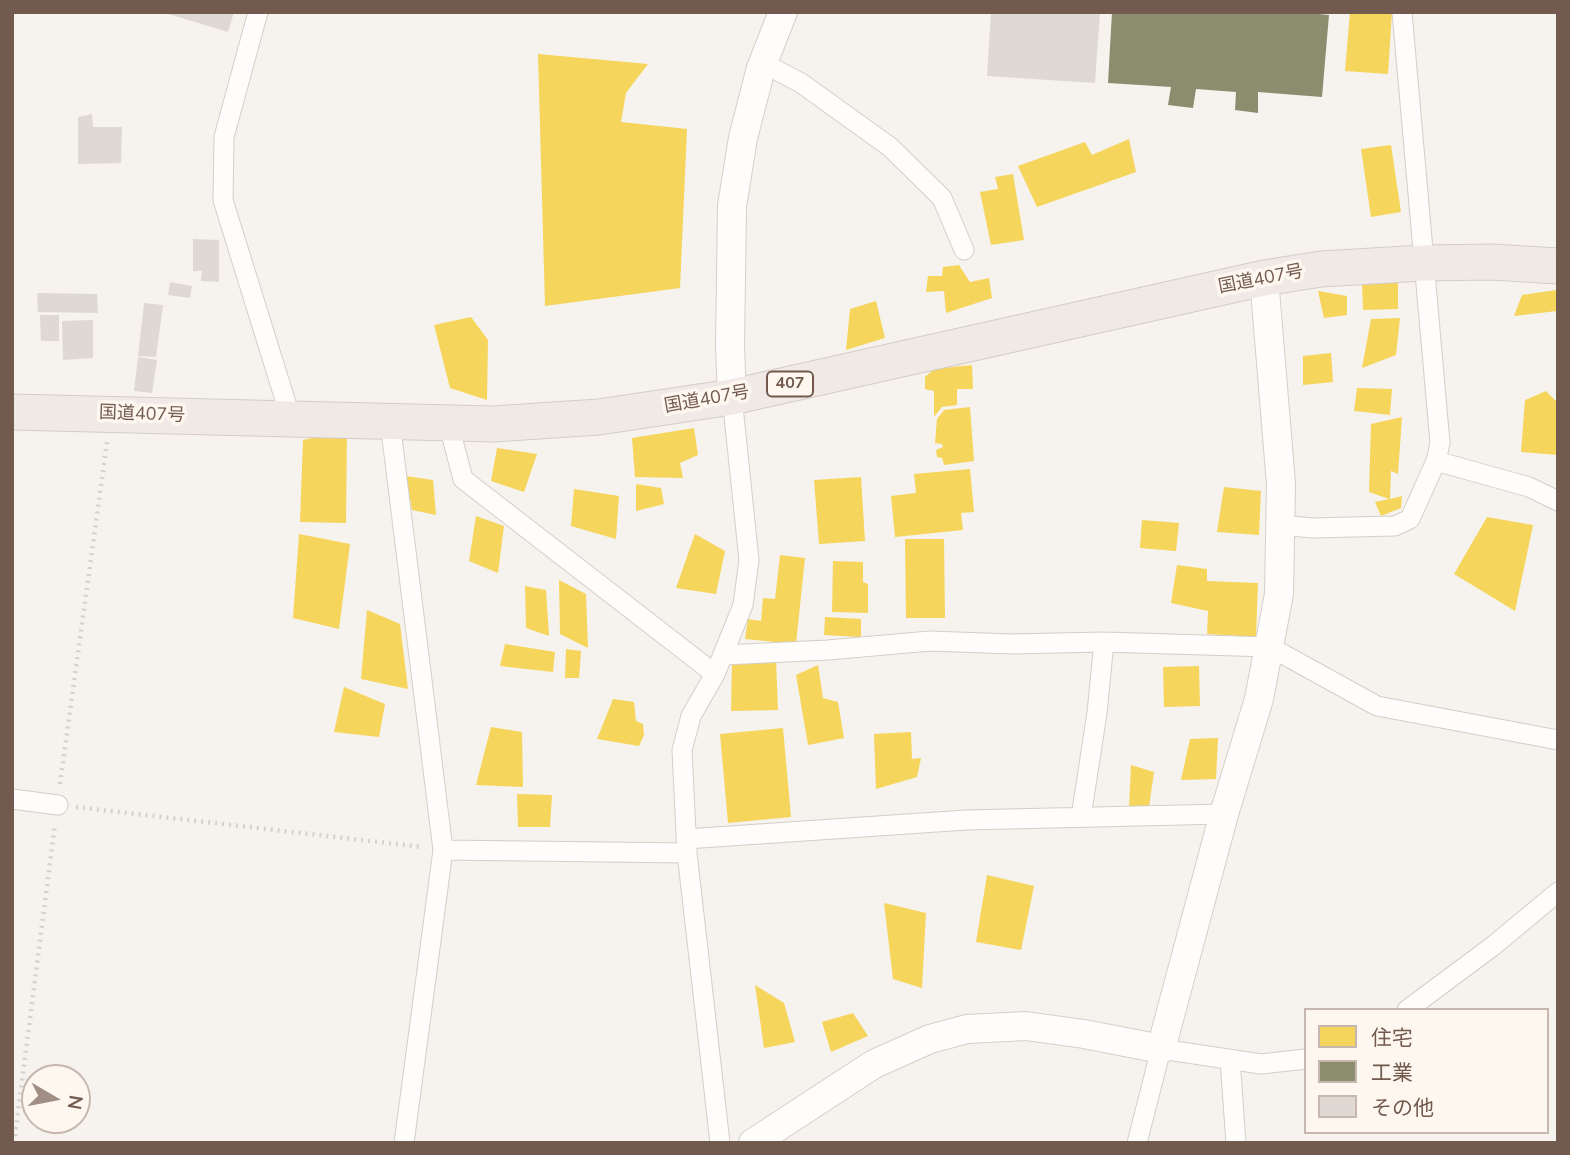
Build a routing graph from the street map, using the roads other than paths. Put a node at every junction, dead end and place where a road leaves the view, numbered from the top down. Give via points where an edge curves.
1 (258, 12) edge
2 (783, 12) edge
3 (1402, 12) edge
4 (763, 63) junction
5 (964, 250) dead end
6 (1423, 263) junction
7 (1558, 266) edge
8 (1264, 278) junction
9 (732, 397) junction
10 (12, 412) edge
11 (292, 419) junction
12 (390, 422) junction
13 (448, 422) junction
14 (1436, 461) junction
15 (1558, 501) edge
16 (1281, 525) junction
17 (1104, 642) junction
18 (1270, 647) junction
19 (723, 655) junction
20 (715, 674) junction
21 (1558, 740) edge
22 (12, 799) edge
23 (58, 805) road end
24 (1224, 814) junction
25 (1081, 817) junction
26 (686, 846) junction
27 (443, 849) junction
28 (1558, 892) edge
29 (1411, 1008) edge
30 (1161, 1049) junction
31 (1230, 1059) junction
32 (1304, 1059) edge
33 (404, 1143) edge
34 (720, 1143) edge
35 (753, 1143) edge
36 (1137, 1143) edge
37 (1236, 1143) edge

1 - 11 street via 224,137 223,200
2 - 4 street
3 - 6 street
4 - 5 street via 801,83 890,147 942,198
4 - 9 street via 743,138 732,206
6 - 7 highway, 国道407号 / 407
6 - 8 highway, 国道407号 / 407 via 1321,269
6 - 14 street via 1440,443
8 - 9 highway, 国道407号 / 407
8 - 16 street
9 - 13 highway, 国道407号 / 407 via 599,418
9 - 19 street via 749,560 743,605
10 - 11 highway, 国道407号 / 407
11 - 12 highway, 国道407号 / 407
12 - 13 highway, 国道407号 / 407
12 - 27 street
13 - 20 street via 463,479
14 - 15 street via 1529,487
14 - 16 street via 1410,519 1395,526
16 - 18 street via 1279,594
17 - 18 street
17 - 19 street via 930,641
17 - 25 street
18 - 21 street via 1377,706
18 - 24 street
19 - 20 street
20 - 26 street via 691,716 682,750
22 - 23 street
24 - 25 street
24 - 30 street
25 - 26 street via 966,820
26 - 27 street
26 - 34 street
27 - 33 street
28 - 29 street
30 - 31 street
30 - 35 street via 1026,1027 967,1029 930,1039 874,1064
30 - 36 street
31 - 32 street via 1261,1064
31 - 37 street

